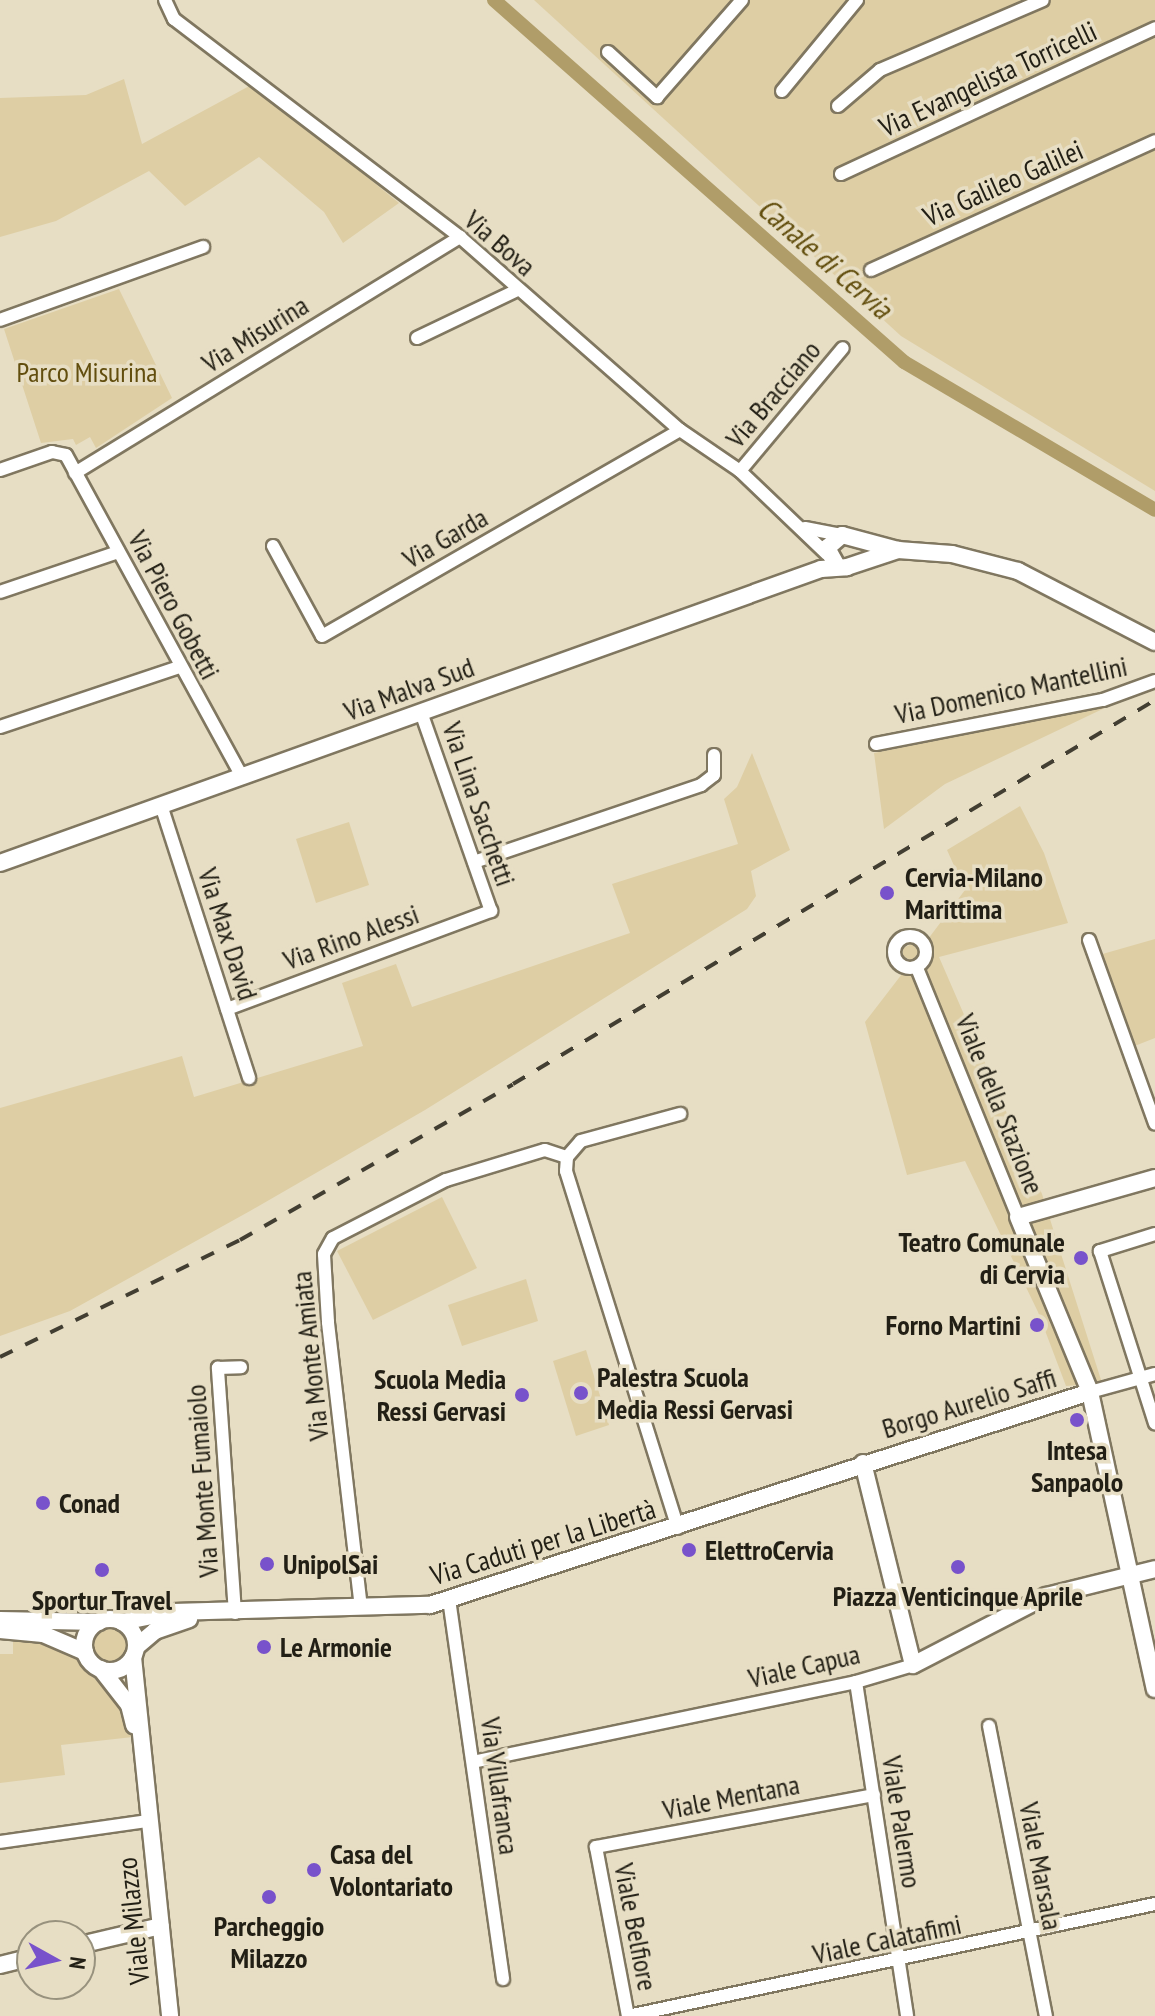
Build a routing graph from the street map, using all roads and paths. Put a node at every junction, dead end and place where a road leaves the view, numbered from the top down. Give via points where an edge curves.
1 (165, 0) edge
2 (742, 0) edge
3 (857, 0) edge
4 (1043, 0) edge
5 (1155, 28) edge
6 (608, 52) dead end
7 (782, 91) dead end
8 (838, 106) dead end
9 (1155, 141) edge
10 (841, 174) dead end
11 (460, 237) junction
12 (203, 247) dead end
13 (871, 270) dead end
14 (517, 290) junction
15 (0, 320) edge
16 (417, 338) dead end
17 (843, 348) dead end
18 (680, 430) junction
19 (0, 470) edge
20 (740, 471) junction
21 (75, 473) junction
22 (802, 528) junction
23 (849, 538) junction
24 (273, 546) dead end
25 (898, 550) junction
26 (118, 552) junction
27 (832, 560) junction
28 (856, 562) junction
29 (0, 592) edge
30 (1155, 642) edge
31 (179, 667) junction
32 (1155, 681) edge
33 (421, 712) junction
34 (0, 727) edge
35 (876, 744) dead end
36 (714, 755) dead end
37 (242, 776) junction
38 (161, 805) junction
39 (474, 862) junction
40 (0, 863) edge
41 (491, 911) joint
42 (1089, 940) dead end
43 (917, 968) dead end
44 (227, 1009) junction
45 (249, 1078) dead end
46 (680, 1114) dead end
47 (1155, 1123) edge
48 (567, 1157) junction
49 (1155, 1178) edge
50 (1018, 1217) junction
51 (1155, 1234) edge
52 (241, 1367) dead end
53 (1155, 1374) edge
54 (1140, 1379) junction
55 (1090, 1392) junction
56 (1155, 1423) edge
57 (863, 1463) junction
58 (678, 1528) junction
59 (1155, 1569) edge
60 (1131, 1577) junction
61 (449, 1599) junction
62 (361, 1608) junction
63 (231, 1613) junction
64 (0, 1620) edge
65 (99, 1622) junction
66 (122, 1622) junction
67 (0, 1630) edge
68 (85, 1652) junction
69 (134, 1652) junction
70 (913, 1665) junction
71 (101, 1669) junction
72 (856, 1682) junction
73 (1155, 1689) edge
74 (989, 1726) dead end
75 (143, 1760) junction
76 (473, 1762) junction
77 (874, 1795) junction
78 (148, 1821) junction
79 (0, 1842) edge
80 (596, 1847) joint
81 (1155, 1904) edge
82 (161, 1926) junction
83 (1029, 1933) junction
84 (96, 1941) edge
85 (899, 1962) junction
86 (503, 1979) dead end
87 (170, 2016) edge
88 (628, 2016) edge
89 (907, 2016) edge
90 (1046, 2016) edge

1 - 11 street, Via Bova via 174,19
2 - 6 street via 657,97
3 - 7 street
4 - 8 street via 880,70
5 - 10 street, Via Evangelista Torricelli
9 - 13 street, Via Galileo Galilei
11 - 14 street, Via Bova
11 - 21 street, Via Misurina
12 - 15 street
14 - 16 street
14 - 18 street, Via Bova
17 - 20 street, Via Bracciano
18 - 20 street, Via Bova
18 - 24 street, Via Garda via 322,636
19 - 21 street, Via Piero Gobetti via 52,452 66,455
20 - 22 street, Via Bova
21 - 26 street, Via Piero Gobetti
22 - 23 street
22 - 27 street, Via Bova
23 - 25 street
23 - 27 street via 829,543
23 - 28 street
25 - 28 street
25 - 30 street via 952,554 1018,571
26 - 29 street
26 - 31 street, Via Piero Gobetti
27 - 28 street, Via Malva Sud
27 - 33 street, Via Malva Sud
31 - 34 street
31 - 37 street, Via Piero Gobetti
32 - 35 street, Via Domenico Mantellini via 1103,700
33 - 37 street, Via Malva Sud
33 - 39 street, Via Lina Sacchetti
36 - 39 street via 714,775 701,785
37 - 38 street, Via Malva Sud
38 - 40 street, Via Malva Sud
38 - 44 street, Via Max David
39 - 41 street, Via Lina Sacchetti
41 - 44 street, Via Rino Alessi
42 - 47 street
43 - 50 street, Viale della Stazione
44 - 45 street, Via Max David
46 - 48 street via 581,1141
48 - 58 street via 566,1171
48 - 62 street, Via Monte Amiata via 545,1150 446,1180 333,1238 324,1254
49 - 50 street
50 - 55 street, Viale della Stazione
51 - 54 street via 1100,1251
52 - 63 street, Via Monte Fumaiolo via 218,1368
53 - 54 street
54 - 55 street
54 - 56 street
55 - 57 street, Borgo Aurelio Saffi
55 - 60 street, Viale della Stazione
57 - 58 street, Via Caduti per la Libertà
57 - 70 street
58 - 61 street, Via Caduti per la Libertà
59 - 60 street, Viale Capua
60 - 70 street, Viale Capua via 1046,1596
60 - 73 street, Viale della Stazione
61 - 62 street, Via Caduti per la Libertà
61 - 76 street, Via Villafranca
62 - 63 street, Via Caduti per la Libertà
63 - 66 street, Via Caduti per la Libertà via 172,1612
63 - 69 street, Via Caduti per la Libertà via 174,1621
64 - 65 street
65 - 66 street
65 - 68 street via 85,1638
66 - 69 street via 133,1633
67 - 68 street via 43,1634
68 - 71 street
69 - 71 street via 116,1670
69 - 75 street, Viale Milazzo
70 - 72 street, Viale Capua
71 - 75 street, Viale Milazzo via 129,1705
72 - 76 street, Viale Capua
72 - 77 street, Viale Palermo
74 - 83 street, Viale Marsala
75 - 78 street, Viale Milazzo
76 - 86 street, Via Villafranca
77 - 80 street, Viale Mentana
77 - 85 street, Viale Palermo
78 - 79 street, Viale Milazzo
78 - 82 street, Viale Milazzo
80 - 88 street, Viale Belfiore
81 - 83 street, Viale Calatafimi
82 - 84 street
82 - 87 street, Viale Milazzo
83 - 85 street, Viale Calatafimi
83 - 90 street, Viale Marsala
85 - 88 street, Viale Calatafimi
85 - 89 street, Viale Palermo

